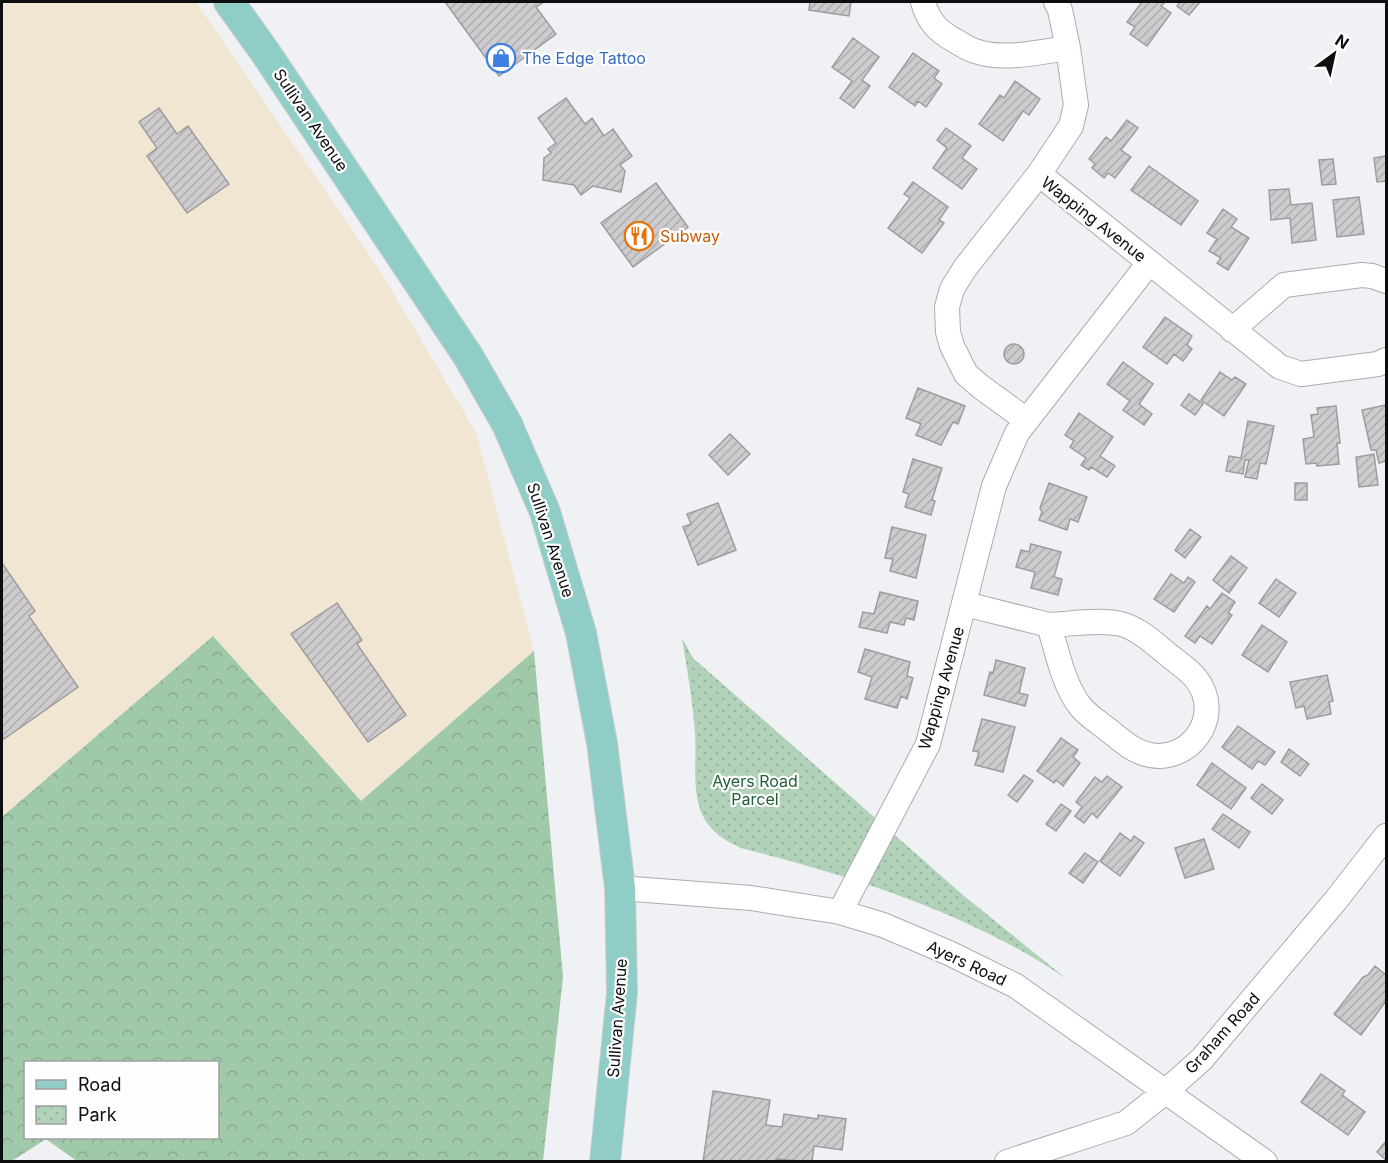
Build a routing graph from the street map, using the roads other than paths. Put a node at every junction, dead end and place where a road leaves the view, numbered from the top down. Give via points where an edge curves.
1 (229, 2) edge
2 (923, 2) edge
3 (1056, 2) edge
4 (1068, 48) junction
5 (1039, 174) junction
6 (1149, 263) junction
7 (1386, 281) edge
8 (1232, 330) junction
9 (1386, 360) edge
10 (1026, 419) junction
11 (965, 604) junction
12 (1049, 625) junction
13 (1386, 836) edge
14 (620, 888) junction
15 (840, 912) junction
16 (1165, 1092) junction
17 (605, 1161) edge
18 (1007, 1161) edge
19 (1265, 1161) edge

1 - 14 main road, Sullivan Avenue via 441,313 507,423 545,512 581,633 602,743
2 - 4 street via 935,27 972,50 1009,55
3 - 4 street
4 - 5 street via 1075,115 1066,136
5 - 6 street, Wapping Avenue
5 - 10 street, Wapping Avenue via 965,268 947,306 948,332 966,374
6 - 8 street
6 - 10 street, Wapping Avenue
7 - 8 street via 1362,275 1284,285
8 - 9 street via 1290,372 1312,373
10 - 11 street, Wapping Avenue via 994,486
11 - 12 street
11 - 15 street, Wapping Avenue via 928,744
12 - 12 street via 1074,696 1095,720 1138,752 1151,755 1176,753 1196,739 1206,717 1200,683 1144,636 1121,624
13 - 16 street, Graham Road via 1202,1059
14 - 15 street, Ayers Road via 751,898
14 - 17 main road, Sullivan Avenue via 622,993
15 - 16 street, Ayers Road via 950,953 1016,986
16 - 18 street, Graham Road via 1126,1123
16 - 19 street, Ayers Road

